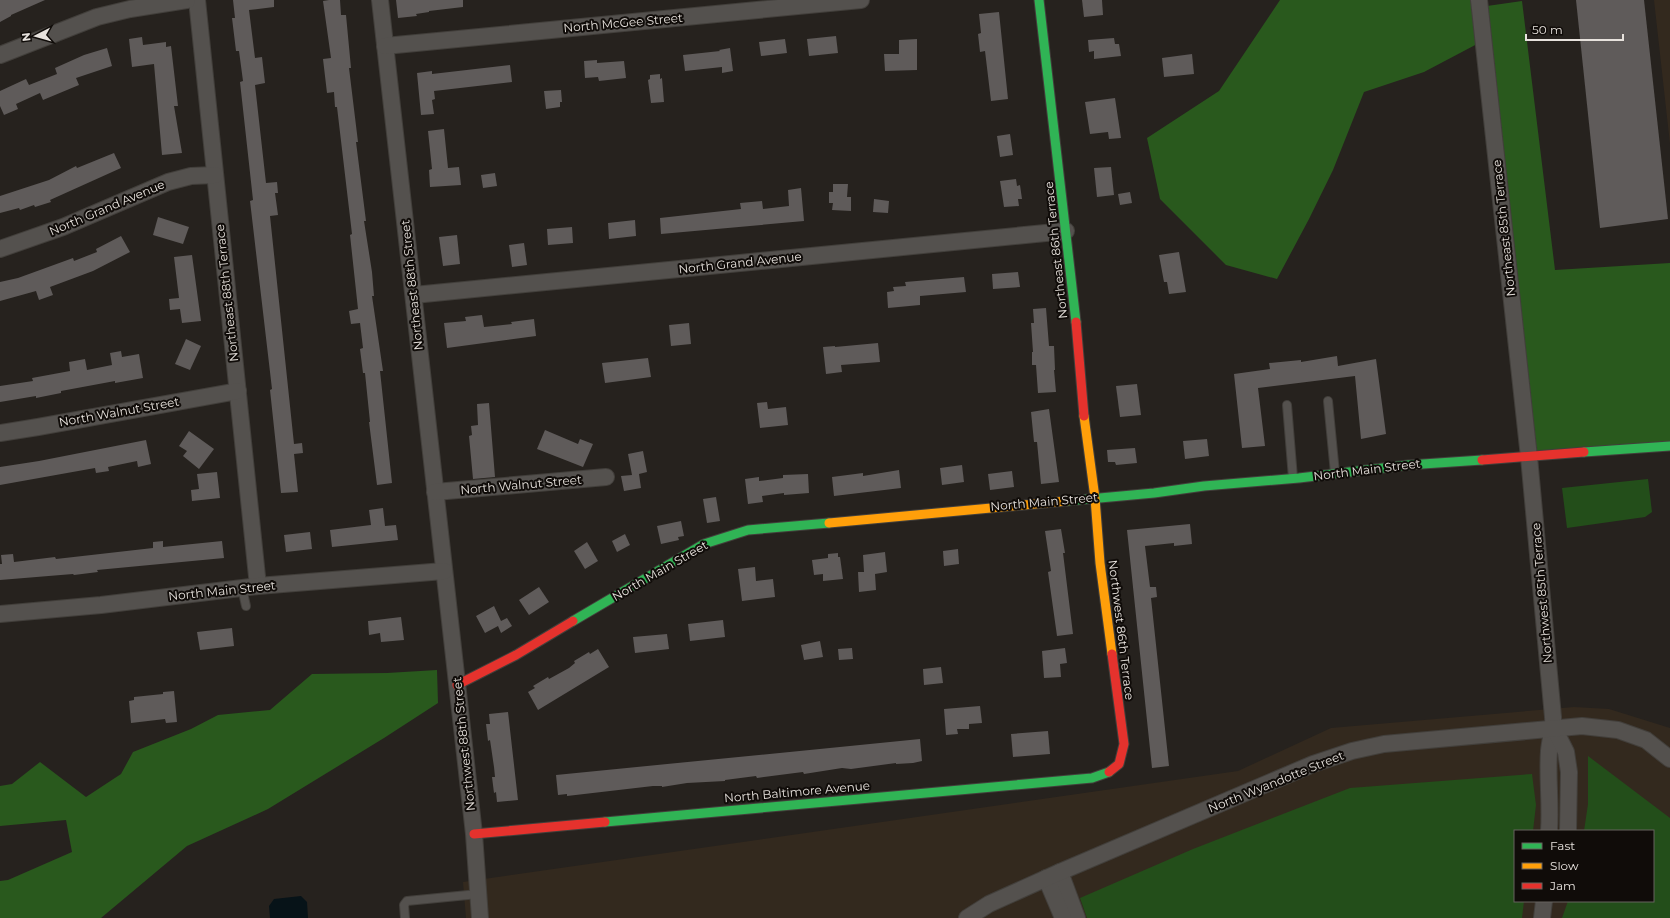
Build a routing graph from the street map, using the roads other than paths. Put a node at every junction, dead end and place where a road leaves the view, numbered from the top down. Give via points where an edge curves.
1 (187, 0) edge
2 (197, 0) edge
3 (380, 0) edge
4 (861, 0) edge
5 (1039, 0) edge
6 (1479, 0) edge
7 (777, 4) edge
8 (385, 46) junction
9 (0, 55) edge
10 (215, 175) junction
11 (1066, 231) junction
12 (0, 249) edge
13 (414, 295) junction
14 (238, 390) junction
15 (1328, 401) dead end
16 (1287, 405) dead end
17 (0, 433) edge
18 (1670, 446) edge
19 (1529, 457) junction
20 (1336, 474) junction
21 (606, 477) dead end
22 (1293, 479) junction
23 (435, 492) junction
24 (1094, 498) junction
25 (444, 571) junction
26 (258, 586) junction
27 (242, 588) junction
28 (246, 606) dead end
29 (0, 614) edge
30 (457, 685) junction
31 (1554, 728) junction
32 (1670, 759) edge
33 (1118, 765) joint
34 (1548, 830) edge
35 (1568, 830) edge
36 (474, 834) junction
37 (1053, 875) junction
38 (478, 894) junction
39 (1544, 902) edge
40 (405, 918) edge
41 (480, 918) edge
42 (967, 918) edge
43 (1063, 918) edge
44 (1077, 918) edge
45 (1542, 918) edge

1 - 9 street via 97,17
2 - 10 street, Northeast 88th Terrace
3 - 8 street, Northeast 88th Street
4 - 7 street, North McGee Street
5 - 11 street, Northeast 86th Terrace
6 - 19 street, Northeast 85th Terrace
7 - 8 street, North McGee Street
8 - 13 street, Northeast 88th Street
10 - 12 street, North Grand Avenue via 191,176 168,182 63,227
10 - 14 street, Northeast 88th Terrace
11 - 13 street, North Grand Avenue
11 - 24 street, Northeast 86th Terrace
13 - 23 street, Northeast 88th Street
14 - 17 street, North Walnut Street
14 - 26 street, Northeast 88th Terrace
15 - 20 lane
16 - 22 lane
18 - 19 street, North Main Street
19 - 20 street, North Main Street via 1408,465
19 - 31 street, Northwest 85th Terrace
20 - 22 street, North Main Street
21 - 23 street, North Walnut Street
22 - 24 street, North Main Street
23 - 25 street, Northeast 88th Street
24 - 30 street, North Main Street via 748,530 729,535 704,544 516,655
24 - 33 street, Northwest 86th Terrace via 1108,633 1124,744
25 - 26 street, North Main Street
25 - 30 street, Northwest 88th Street
26 - 27 street, North Main Street
27 - 28 lane
27 - 29 street, North Main Street
30 - 36 street, Northwest 88th Street
31 - 32 street, North Wyandotte Street via 1582,726 1618,730 1646,740
31 - 34 street via 1549,750
31 - 35 street via 1566,752 1569,772
31 - 37 street, North Wyandotte Street via 1384,744 1352,751 1314,764
33 - 36 street, North Baltimore Avenue via 1110,773 1092,778
36 - 38 street, Northwest 88th Street
37 - 42 street, North Wyandotte Street via 989,904
37 - 43 street
37 - 44 street
38 - 40 lane via 407,901 404,905
38 - 41 street, Northwest 88th Street
39 - 45 street

